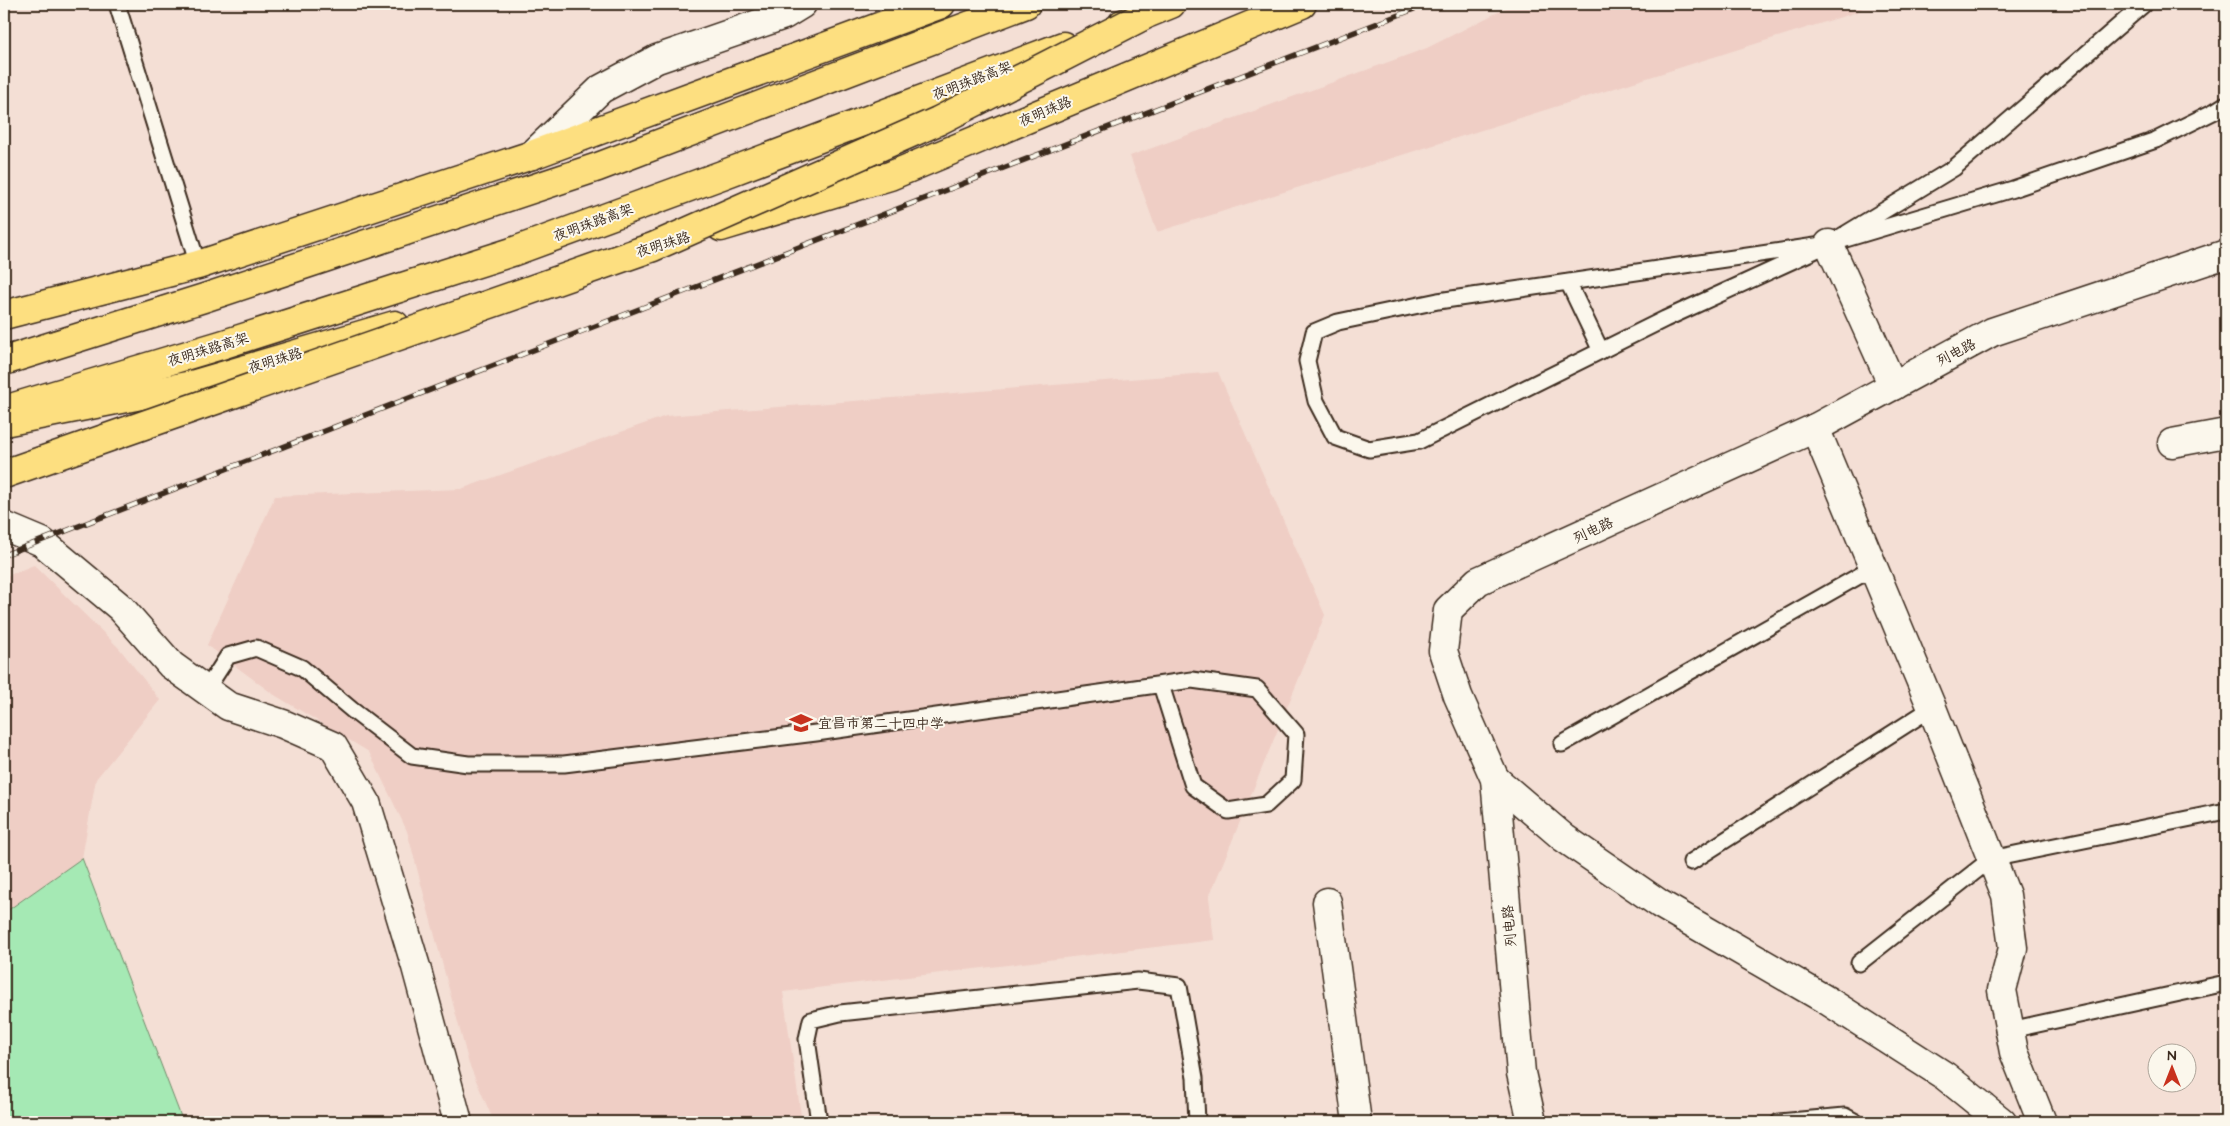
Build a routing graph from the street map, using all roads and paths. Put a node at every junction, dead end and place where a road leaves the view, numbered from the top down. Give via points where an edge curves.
1 (117, 4) edge
2 (802, 4) edge
3 (941, 4) edge
4 (1026, 4) edge
5 (1171, 4) edge
6 (1302, 4) edge
7 (2144, 4) edge
8 (902, 10) edge
9 (1145, 15) junction
10 (2226, 104) edge
11 (532, 155) junction
12 (1828, 244) junction
13 (2226, 254) edge
14 (198, 265) junction
15 (1568, 282) junction
16 (4, 314) edge
17 (1601, 351) junction
18 (4, 360) edge
19 (1893, 386) junction
20 (4, 410) edge
21 (4, 422) edge
22 (1815, 428) junction
23 (2226, 433) edge
24 (2172, 443) dead end
25 (4, 474) edge
26 (4, 526) edge
27 (1873, 568) junction
28 (1161, 684) junction
29 (206, 690) junction
30 (1932, 708) junction
31 (1562, 744) dead end
32 (1495, 779) junction
33 (2226, 811) edge
34 (1991, 859) junction
35 (1691, 862) dead end
36 (1327, 902) dead end
37 (1860, 963) dead end
38 (2226, 983) edge
39 (2010, 1030) junction
40 (458, 1122) edge
41 (819, 1122) edge
42 (1197, 1122) edge
43 (1357, 1122) edge
44 (1532, 1122) edge
45 (1779, 1122) edge
46 (1856, 1122) edge
47 (2002, 1122) edge
48 (2042, 1122) edge

1 - 14 lane
2 - 11 street via 784,15 657,59 601,89
3 - 8 main road
4 - 18 main road via 598,167 204,298
5 - 9 main road, 夜明珠路高架
6 - 21 main road, 夜明珠路 via 890,176 192,385
7 - 12 lane via 1954,168
8 - 11 main road
9 - 20 main road, 夜明珠路高架, bridge via 512,252 221,346
9 - 25 main road, bridge via 938,121 654,247
10 - 12 lane via 2156,140 2012,189
11 - 14 main road
12 - 15 lane
12 - 17 lane
12 - 19 street
13 - 19 street, 列电路 via 1992,332
14 - 16 main road
15 - 17 lane
15 - 17 lane via 1438,301 1338,322 1314,332 1307,361 1316,401 1335,437 1369,449 1419,441
19 - 22 street, 列电路
22 - 27 street
22 - 32 street, 列电路 via 1478,581 1448,610 1443,651 1458,696
23 - 24 street
26 - 29 street via 42,542 121,608 171,665
27 - 30 street
27 - 31 lane
28 - 28 lane via 1192,680 1257,689 1296,734 1293,780 1266,805 1228,811 1193,786
28 - 29 lane via 816,733 564,764 468,764 412,756 302,668 256,648 228,656
29 - 40 street via 228,706 333,746 366,802
30 - 34 street
30 - 35 lane
32 - 44 street, 列电路 via 1521,1073
32 - 47 street via 1564,838 1652,898 1936,1070
33 - 34 lane
34 - 37 lane
34 - 39 street via 2006,895 2013,948 2002,990
36 - 43 street
38 - 39 lane
39 - 48 street via 2014,1052
41 - 42 lane via 807,1039 812,1020 840,1013 1138,981 1179,986 1195,1078
45 - 46 lane via 1845,1116

